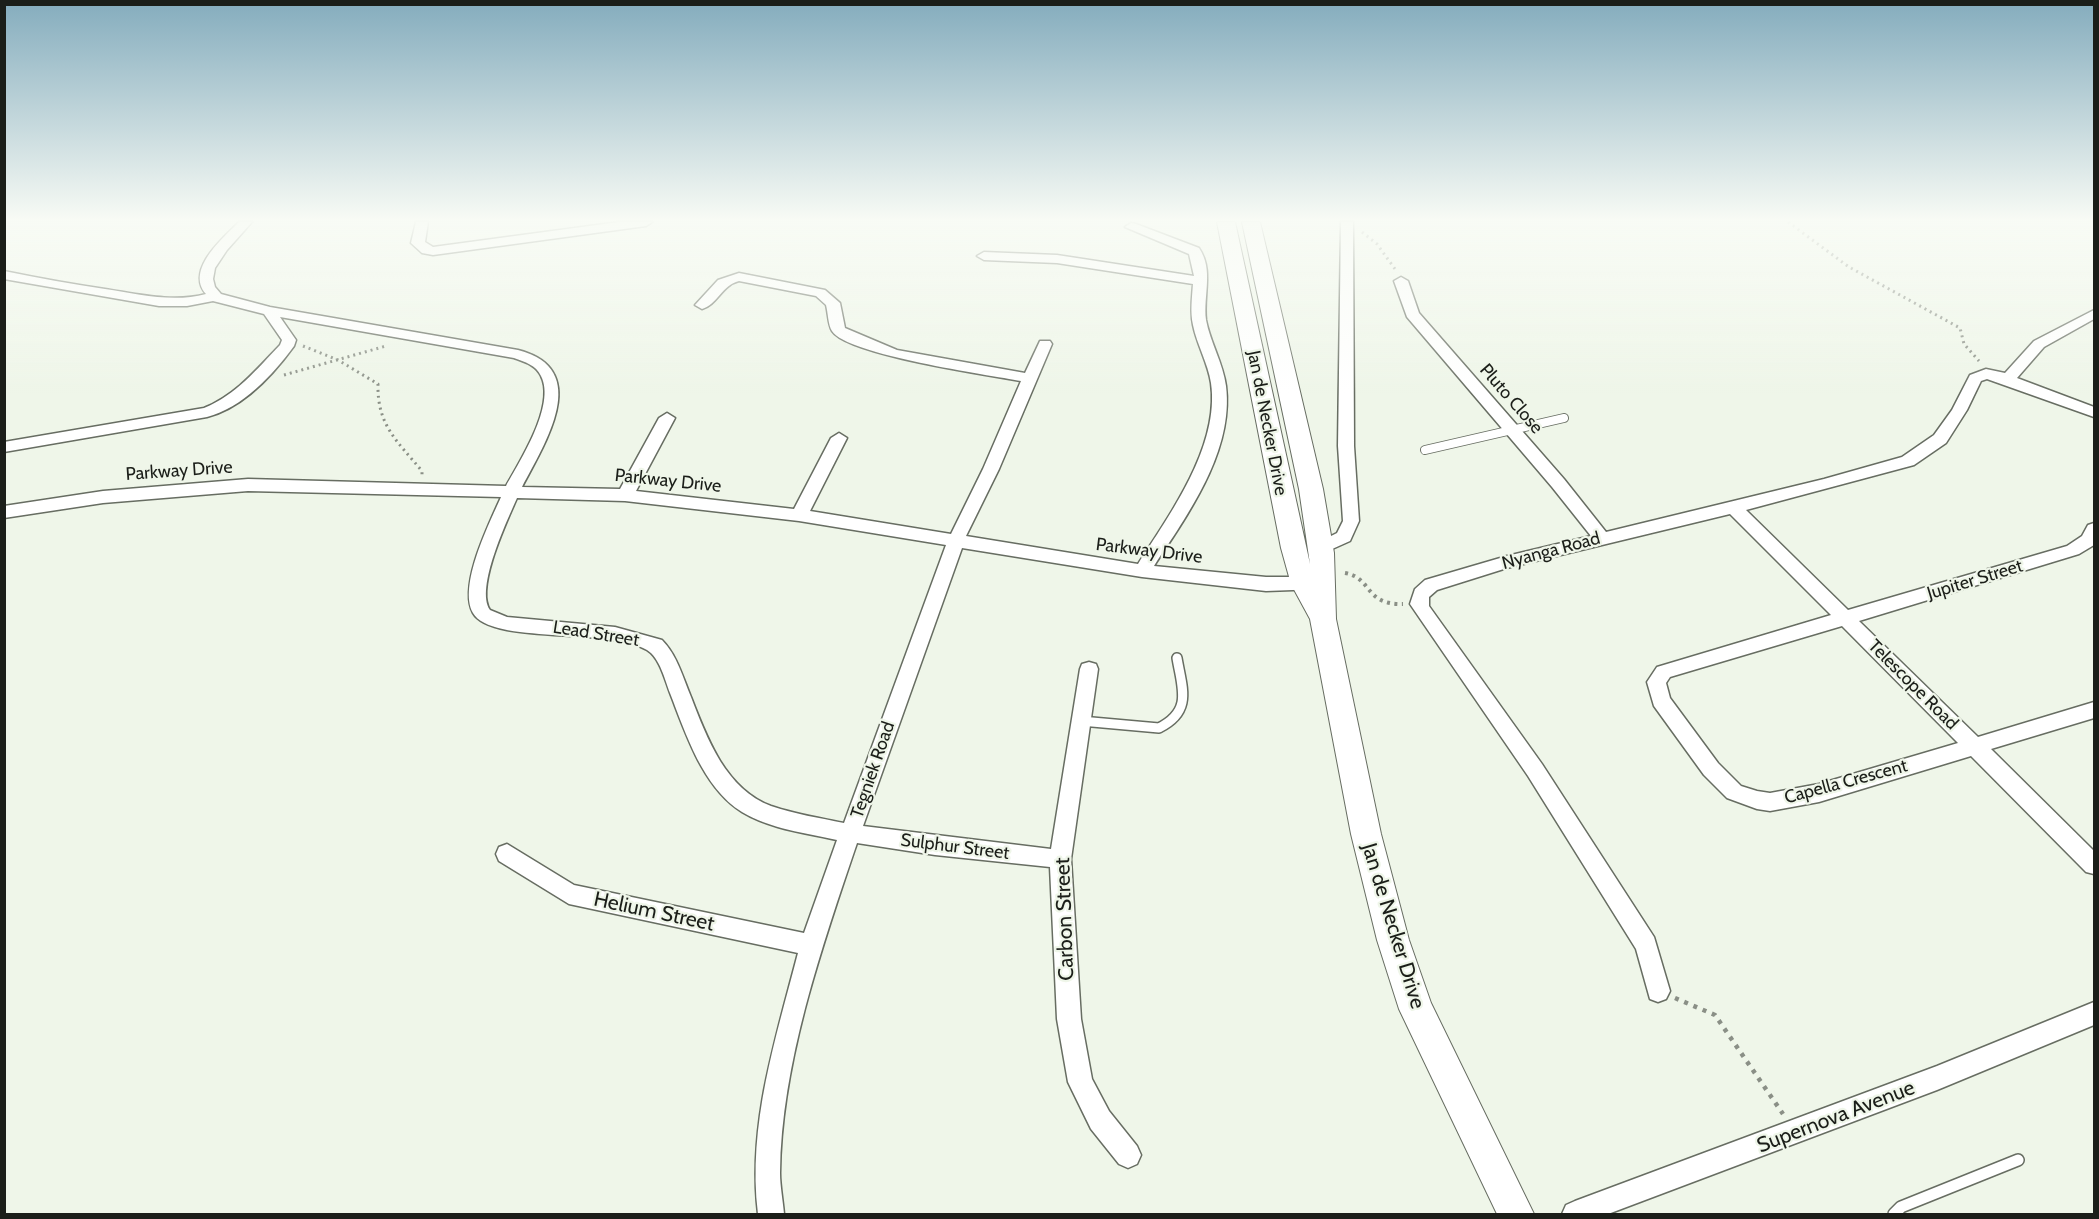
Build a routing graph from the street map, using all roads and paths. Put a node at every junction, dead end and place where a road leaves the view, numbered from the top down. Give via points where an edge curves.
1 (22, 279) edge
2 (206, 279) edge
3 (728, 279) edge
4 (749, 279) edge
5 (1186, 279) edge
6 (1237, 279) edge
7 (1266, 279) edge
8 (1345, 279) edge
9 (1867, 279) edge
10 (1200, 281) joint
11 (1401, 281) edge
12 (214, 296) junction
13 (702, 304) dead end
14 (269, 311) junction
15 (2094, 314) edge
16 (412, 337) junction
17 (289, 340) junction
18 (1046, 344) dead end
19 (338, 360) junction
20 (2001, 377) junction
21 (1029, 378) junction
22 (246, 388) junction
23 (2094, 412) edge
24 (667, 418) dead end
25 (1564, 418) dead end
26 (1512, 430) junction
27 (839, 438) dead end
28 (4, 447) edge
29 (1425, 450) dead end
30 (420, 489) junction
31 (512, 491) junction
32 (625, 495) junction
33 (1732, 506) junction
34 (4, 512) edge
35 (799, 515) junction
36 (2094, 529) edge
37 (1602, 538) junction
38 (956, 540) junction
39 (1321, 548) junction
40 (1142, 571) junction
41 (1317, 581) junction
42 (1419, 604) junction
43 (1846, 618) junction
44 (1178, 658) dead end
45 (1089, 669) dead end
46 (2094, 710) edge
47 (1081, 721) junction
48 (1973, 746) junction
49 (850, 835) junction
50 (507, 854) dead end
51 (1060, 859) junction
52 (2094, 865) edge
53 (811, 945) junction
54 (1658, 991) joint
55 (2094, 1014) edge
56 (1796, 1132) junction
57 (1128, 1155) dead end
58 (2019, 1160) dead end
59 (771, 1215) edge
60 (1516, 1215) edge
61 (1575, 1215) edge
62 (1894, 1215) edge

1 - 12 street via 155,302
2 - 12 street
3 - 13 street
4 - 21 street via 820,293 832,303 838,330 844,335 894,354
5 - 10 street
6 - 41 main road, Jan de Necker Drive via 1293,548
7 - 39 main road, Jan de Necker Drive
8 - 39 street via 1346,446 1351,521 1344,537
9 - 20 path via 1960,328 1964,345
10 - 40 street via 1198,318 1220,391 1215,430 1193,491
11 - 26 street, Pluto Close via 1412,314
12 - 14 street
14 - 16 street
14 - 17 street
15 - 20 street via 2039,344
16 - 19 path
16 - 31 street via 528,356 547,372 553,402
17 - 19 path
17 - 22 street
18 - 21 street, Tegniek Road
19 - 22 path
19 - 30 path via 378,384 376,401 380,416 390,436 422,471
20 - 23 street
20 - 33 street, Nyanga Road via 1986,374 1975,378 1940,439 1908,461
21 - 38 street, Tegniek Road
22 - 28 street via 207,412
24 - 32 street
25 - 26 lane
26 - 29 lane
26 - 37 street, Pluto Close
27 - 35 street
30 - 31 street, Parkway Drive
30 - 34 street, Parkway Drive via 236,486 103,496
31 - 32 street, Parkway Drive
31 - 49 street, Lead Street via 478,582 479,607 485,616 653,644 668,664 712,767 739,799 782,818
32 - 35 street, Parkway Drive
33 - 37 street, Nyanga Road
33 - 43 street, Telescope Road
35 - 38 street, Parkway Drive
36 - 43 street, Jupiter Street via 2089,540 2073,550
37 - 42 street, Nyanga Road via 1431,585 1421,594
38 - 40 street, Parkway Drive
38 - 49 street, Tegniek Road
39 - 41 main road, Jan de Necker Drive
40 - 41 street, Parkway Drive via 1266,585
41 - 42 path via 1353,574 1379,601
41 - 60 main road, Jan de Necker Drive via 1366,834 1393,940 1416,1009
42 - 54 street via 1535,770 1646,945
43 - 48 street, Telescope Road
43 - 48 street, Capella Crescent via 1660,675 1656,689 1661,701 1719,778 1745,797 1780,801 1819,794
44 - 47 lane via 1184,701 1167,725 1159,728
45 - 47 street, Carbon Street
46 - 48 street
47 - 51 street, Carbon Street
48 - 52 street, Telescope Road
49 - 51 street, Sulphur Street
49 - 53 street, Tegniek Road
50 - 53 street, Helium Street via 569,894
51 - 57 street, Carbon Street via 1070,1019 1080,1082 1100,1120
53 - 59 street, Tegniek Road via 775,1089 767,1174
54 - 56 path via 1715,1015
55 - 56 street, Supernova Avenue
56 - 61 street, Supernova Avenue
58 - 62 lane via 1901,1208

